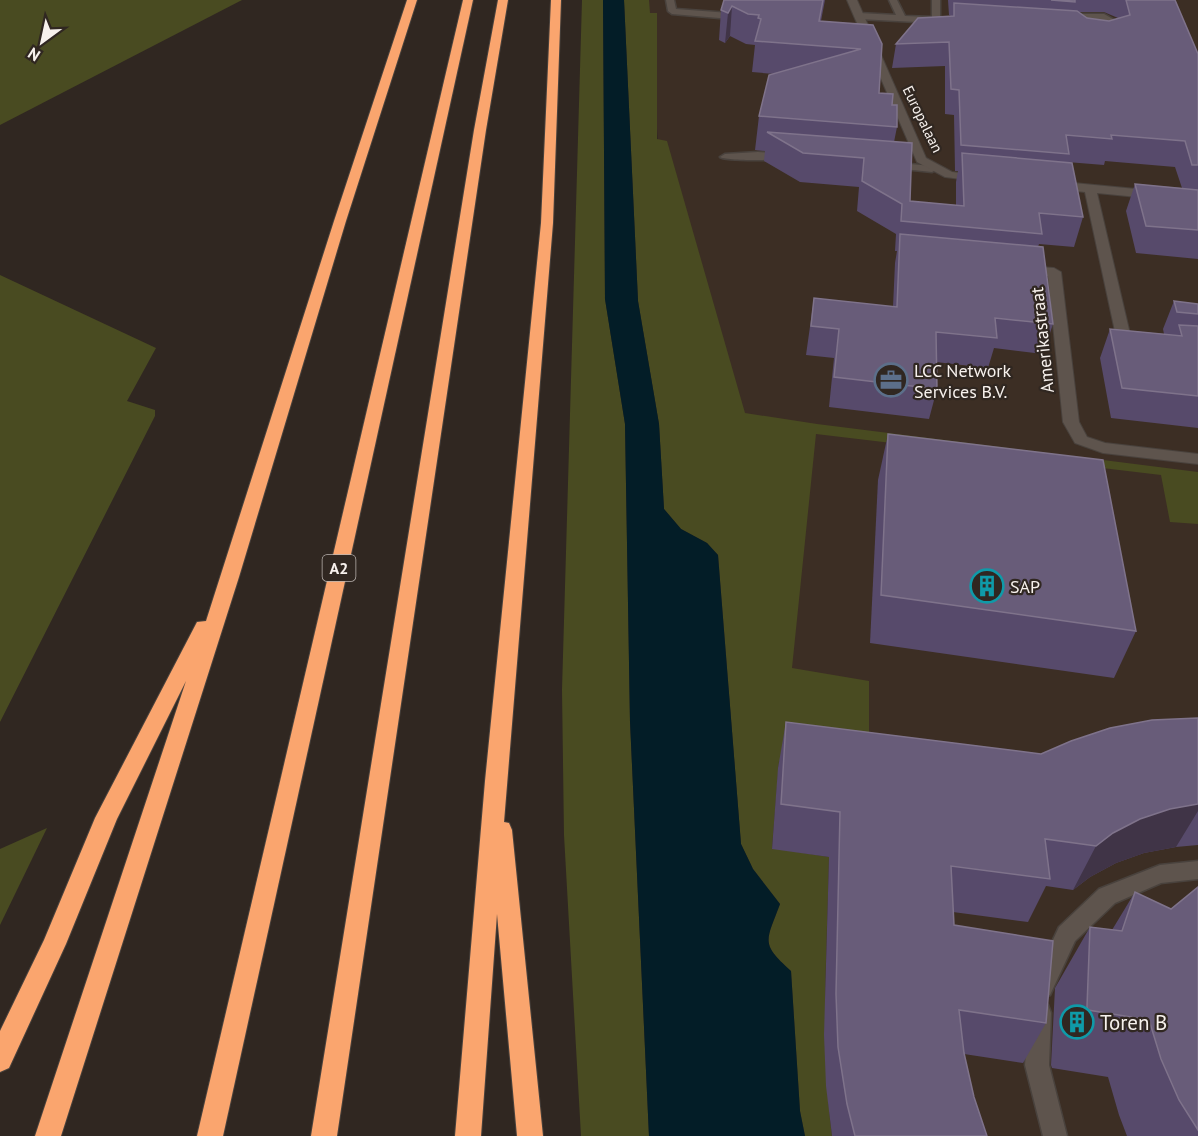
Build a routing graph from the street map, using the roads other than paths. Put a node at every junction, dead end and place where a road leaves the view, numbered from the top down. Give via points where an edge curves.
1 (412, 0) edge
2 (468, 0) edge
3 (503, 0) edge
4 (556, 0) edge
5 (670, 0) edge
6 (852, 0) edge
7 (892, 0) edge
8 (936, 0) edge
9 (751, 17) edge
10 (902, 17) junction
11 (936, 20) junction
12 (948, 20) edge
13 (859, 23) junction
14 (1064, 30) edge
15 (1100, 39) edge
16 (726, 157) dead end
17 (793, 158) edge
18 (874, 164) edge
19 (932, 169) junction
20 (988, 179) edge
21 (1045, 185) edge
22 (1090, 189) junction
23 (1198, 199) edge
24 (1009, 268) edge
25 (1155, 347) edge
26 (1198, 459) edge
27 (230, 577) junction
28 (496, 781) junction
29 (1198, 870) edge
30 (0, 1059) edge
31 (48, 1136) edge
32 (210, 1136) edge
33 (324, 1136) edge
34 (468, 1136) edge
35 (530, 1136) edge
36 (1054, 1136) edge

1 - 27 highway
2 - 32 highway, A2
3 - 33 highway
4 - 28 highway via 547,224
5 - 9 lane via 672,11
6 - 13 street, Europalaan
7 - 10 lane
8 - 11 lane
10 - 11 lane
10 - 13 lane
11 - 12 lane
13 - 19 street, Europalaan via 921,160
14 - 15 lane via 1078,33 1075,16 1111,19 1118,37
16 - 17 lane via 758,154
18 - 19 lane
19 - 20 street, Europalaan via 954,176
21 - 22 street
22 - 23 street
22 - 25 street via 1123,336
24 - 26 street, Amerikastraat via 1054,272 1071,422 1081,440 1103,448
27 - 30 highway via 106,818 54,944
27 - 31 highway
28 - 34 highway
28 - 35 highway
29 - 36 lane via 1160,874 1107,896 1067,934 1042,987 1037,1065

